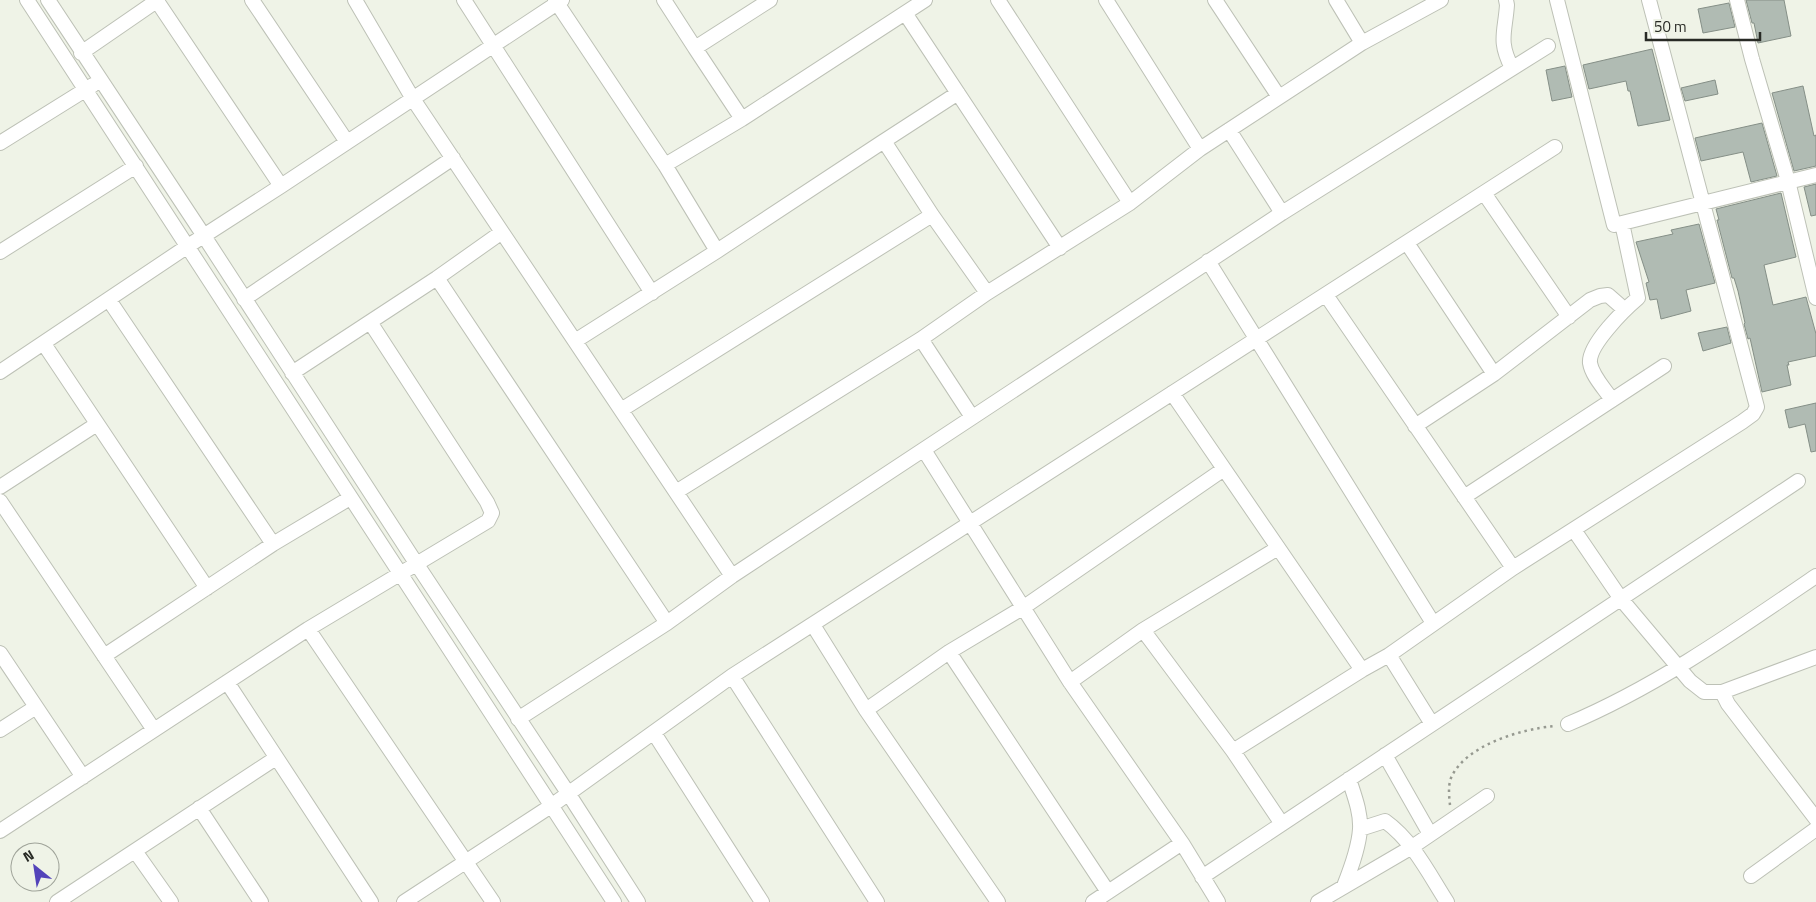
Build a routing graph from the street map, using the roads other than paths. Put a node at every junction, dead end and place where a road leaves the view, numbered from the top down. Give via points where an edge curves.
1 (27, 0) edge
2 (48, 0) edge
3 (158, 0) edge
4 (252, 0) edge
5 (355, 0) edge
6 (464, 0) edge
7 (664, 0) edge
8 (770, 0) edge
9 (925, 0) edge
10 (998, 0) edge
11 (1106, 0) edge
12 (1214, 0) edge
13 (1336, 0) edge
14 (1440, 0) edge
15 (1506, 0) edge
16 (1557, 0) edge
17 (1649, 0) edge
18 (1737, 0) edge
19 (558, 1) edge
20 (905, 13) junction
21 (1362, 43) junction
22 (494, 45) junction
23 (1548, 46) dead end
24 (695, 48) junction
25 (81, 52) junction
26 (1512, 68) junction
27 (100, 80) junction
28 (85, 90) junction
29 (958, 93) junction
30 (1279, 98) junction
31 (413, 99) junction
32 (742, 119) junction
33 (1229, 130) junction
34 (884, 141) junction
35 (347, 142) junction
36 (0, 143) edge
37 (1555, 147) dead end
38 (1200, 149) junction
39 (453, 158) junction
40 (665, 165) junction
41 (136, 166) junction
42 (1816, 175) edge
43 (1788, 181) junction
44 (281, 186) junction
45 (1484, 193) junction
46 (1702, 202) junction
47 (1130, 203) junction
48 (1282, 212) junction
49 (932, 215) junction
50 (1622, 223) junction
51 (502, 232) junction
52 (204, 236) junction
53 (1407, 243) junction
54 (188, 246) junction
55 (1060, 248) junction
56 (717, 251) junction
57 (0, 252) edge
58 (1208, 261) junction
59 (437, 278) junction
60 (652, 292) junction
61 (987, 293) junction
62 (1326, 295) junction
63 (1816, 298) edge
64 (244, 299) junction
65 (109, 300) junction
66 (1624, 309) junction
67 (1569, 317) junction
68 (370, 322) junction
69 (920, 339) junction
70 (1257, 339) junction
71 (575, 341) junction
72 (44, 344) junction
73 (1664, 366) dead end
74 (0, 372) edge
75 (292, 373) junction
76 (1494, 374) junction
77 (1172, 393) junction
78 (1612, 400) junction
79 (621, 410) junction
80 (972, 417) junction
81 (97, 424) junction
82 (1415, 426) junction
83 (924, 450) junction
84 (1224, 468) junction
85 (1798, 481) dead end
86 (0, 486) edge
87 (676, 492) junction
88 (1464, 497) junction
89 (350, 498) junction
90 (0, 501) edge
91 (970, 524) junction
92 (1574, 530) junction
93 (273, 544) junction
94 (1278, 548) junction
95 (416, 564) junction
96 (1513, 568) junction
97 (400, 573) junction
98 (732, 576) junction
99 (1816, 576) edge
100 (207, 588) junction
101 (1621, 599) junction
102 (1024, 607) junction
103 (667, 623) junction
104 (1433, 623) junction
105 (813, 624) junction
106 (308, 629) junction
107 (1144, 630) junction
108 (949, 652) junction
109 (0, 653) edge
110 (1389, 655) junction
111 (104, 656) junction
112 (1816, 657) edge
113 (1678, 667) junction
114 (1362, 670) junction
115 (732, 676) junction
116 (227, 682) junction
117 (1070, 682) junction
118 (1722, 692) junction
119 (36, 707) junction
120 (866, 710) junction
121 (518, 719) junction
122 (1432, 724) junction
123 (1568, 724) road end
124 (0, 730) edge
125 (154, 730) junction
126 (654, 733) junction
127 (1233, 751) junction
128 (1385, 755) junction
129 (276, 758) junction
130 (83, 777) junction
131 (1349, 779) junction
132 (568, 793) junction
133 (1487, 796) dead end
134 (551, 806) junction
135 (199, 808) junction
136 (1816, 819) edge
137 (1282, 824) junction
138 (1816, 829) edge
139 (1360, 830) junction
140 (0, 831) edge
141 (1430, 834) junction
142 (1182, 843) junction
143 (1412, 847) junction
144 (135, 851) junction
145 (466, 863) junction
146 (1751, 876) dead end
147 (1202, 877) junction
148 (1344, 886) junction
149 (1108, 892) junction
150 (62, 901) edge
151 (1321, 901) edge
152 (171, 902) edge
153 (260, 902) edge
154 (371, 902) edge
155 (404, 902) edge
156 (492, 902) edge
157 (614, 902) edge
158 (638, 902) edge
159 (762, 902) edge
160 (877, 902) edge
161 (998, 902) edge
162 (1093, 902) edge
163 (1218, 902) edge
164 (1447, 902) edge

1 - 28 street
2 - 25 street
3 - 25 street
3 - 44 street
4 - 35 street
5 - 31 street
6 - 22 street
7 - 24 street
8 - 24 street
9 - 20 street
10 - 47 street
11 - 38 street
12 - 30 street
13 - 21 street
14 - 21 street
15 - 26 street via 1503,44
16 - 50 street via 1614,225
17 - 46 street
18 - 43 street
19 - 22 street
19 - 40 street
20 - 29 street
20 - 32 street
21 - 30 street
22 - 31 street
22 - 60 street
23 - 26 street
24 - 32 street
25 - 27 street
26 - 48 street
27 - 28 street
27 - 52 street
28 - 36 street
28 - 41 street
29 - 34 street
29 - 55 street
30 - 33 street
31 - 35 street
31 - 39 street
32 - 40 street
33 - 38 street
33 - 48 street
34 - 49 street
34 - 56 street
35 - 44 street
37 - 45 street
38 - 47 street
39 - 51 street
39 - 64 street
40 - 56 street
41 - 54 street
41 - 57 street
42 - 43 street
43 - 46 street
43 - 63 street
44 - 52 street
45 - 53 street
45 - 67 street
46 - 50 street
46 - 92 street via 1757,407 1742,422
47 - 55 street
48 - 58 street
49 - 61 street
49 - 79 street
50 - 66 street via 1638,298
51 - 59 street
51 - 71 street
52 - 54 street
52 - 64 street
53 - 62 street
53 - 76 street
54 - 65 street
54 - 89 street
55 - 61 street
56 - 60 street
58 - 70 street
58 - 80 street
59 - 68 street
59 - 103 street
60 - 71 street
61 - 69 street
62 - 70 street
62 - 82 street
64 - 75 street
65 - 72 street
65 - 93 street
66 - 67 street via 1608,295 1600,296
66 - 78 street via 1592,351 1590,360 1592,369
67 - 76 street
68 - 75 street
68 - 95 street via 488,502 492,513 488,521
69 - 80 street
69 - 87 street
70 - 77 street
70 - 104 street
71 - 79 street
72 - 74 street
72 - 81 street
73 - 78 street
75 - 95 street
76 - 82 street
77 - 84 street
77 - 91 street
78 - 88 street
79 - 87 street
80 - 83 street
81 - 86 street
81 - 100 street
82 - 88 street
83 - 91 street
83 - 98 street
84 - 94 street
84 - 102 street
85 - 101 street
87 - 98 street
88 - 96 street
89 - 93 street
89 - 97 street
90 - 111 street
91 - 102 street
91 - 105 street
92 - 96 street
92 - 101 street
93 - 100 street
94 - 107 street
94 - 114 street
95 - 97 street
95 - 121 street
96 - 104 street
97 - 106 street
97 - 134 street
98 - 103 street
99 - 113 street
100 - 111 street
101 - 113 street
101 - 122 street
102 - 108 street
102 - 117 street
103 - 121 street
104 - 110 street
105 - 115 street
105 - 120 street
106 - 116 street
106 - 145 street
107 - 117 street
107 - 127 street
108 - 120 street
108 - 149 street
109 - 119 street
110 - 114 street
110 - 122 street
111 - 125 street
112 - 118 street
113 - 118 street via 1704,692
113 - 123 street via 1602,710
114 - 127 street
115 - 126 street
115 - 160 street
116 - 125 street
116 - 129 street
117 - 142 street
118 - 136 street
119 - 124 street
119 - 130 street
120 - 161 street
121 - 132 street
122 - 128 street
125 - 130 street
126 - 132 street
126 - 159 street
127 - 137 street
128 - 131 street
128 - 141 street
129 - 135 street
129 - 154 street
130 - 140 street
131 - 137 street
131 - 139 street via 1356,799
132 - 134 street
132 - 158 street
133 - 141 street
134 - 145 street
134 - 157 street
135 - 144 street
135 - 153 street
137 - 147 street
138 - 146 street
139 - 143 street via 1385,822
139 - 148 street
141 - 143 street
142 - 147 street
142 - 149 street
143 - 148 street
143 - 164 street
144 - 150 street
144 - 152 street
145 - 155 street
145 - 156 street
147 - 163 street
148 - 151 street
149 - 162 street

